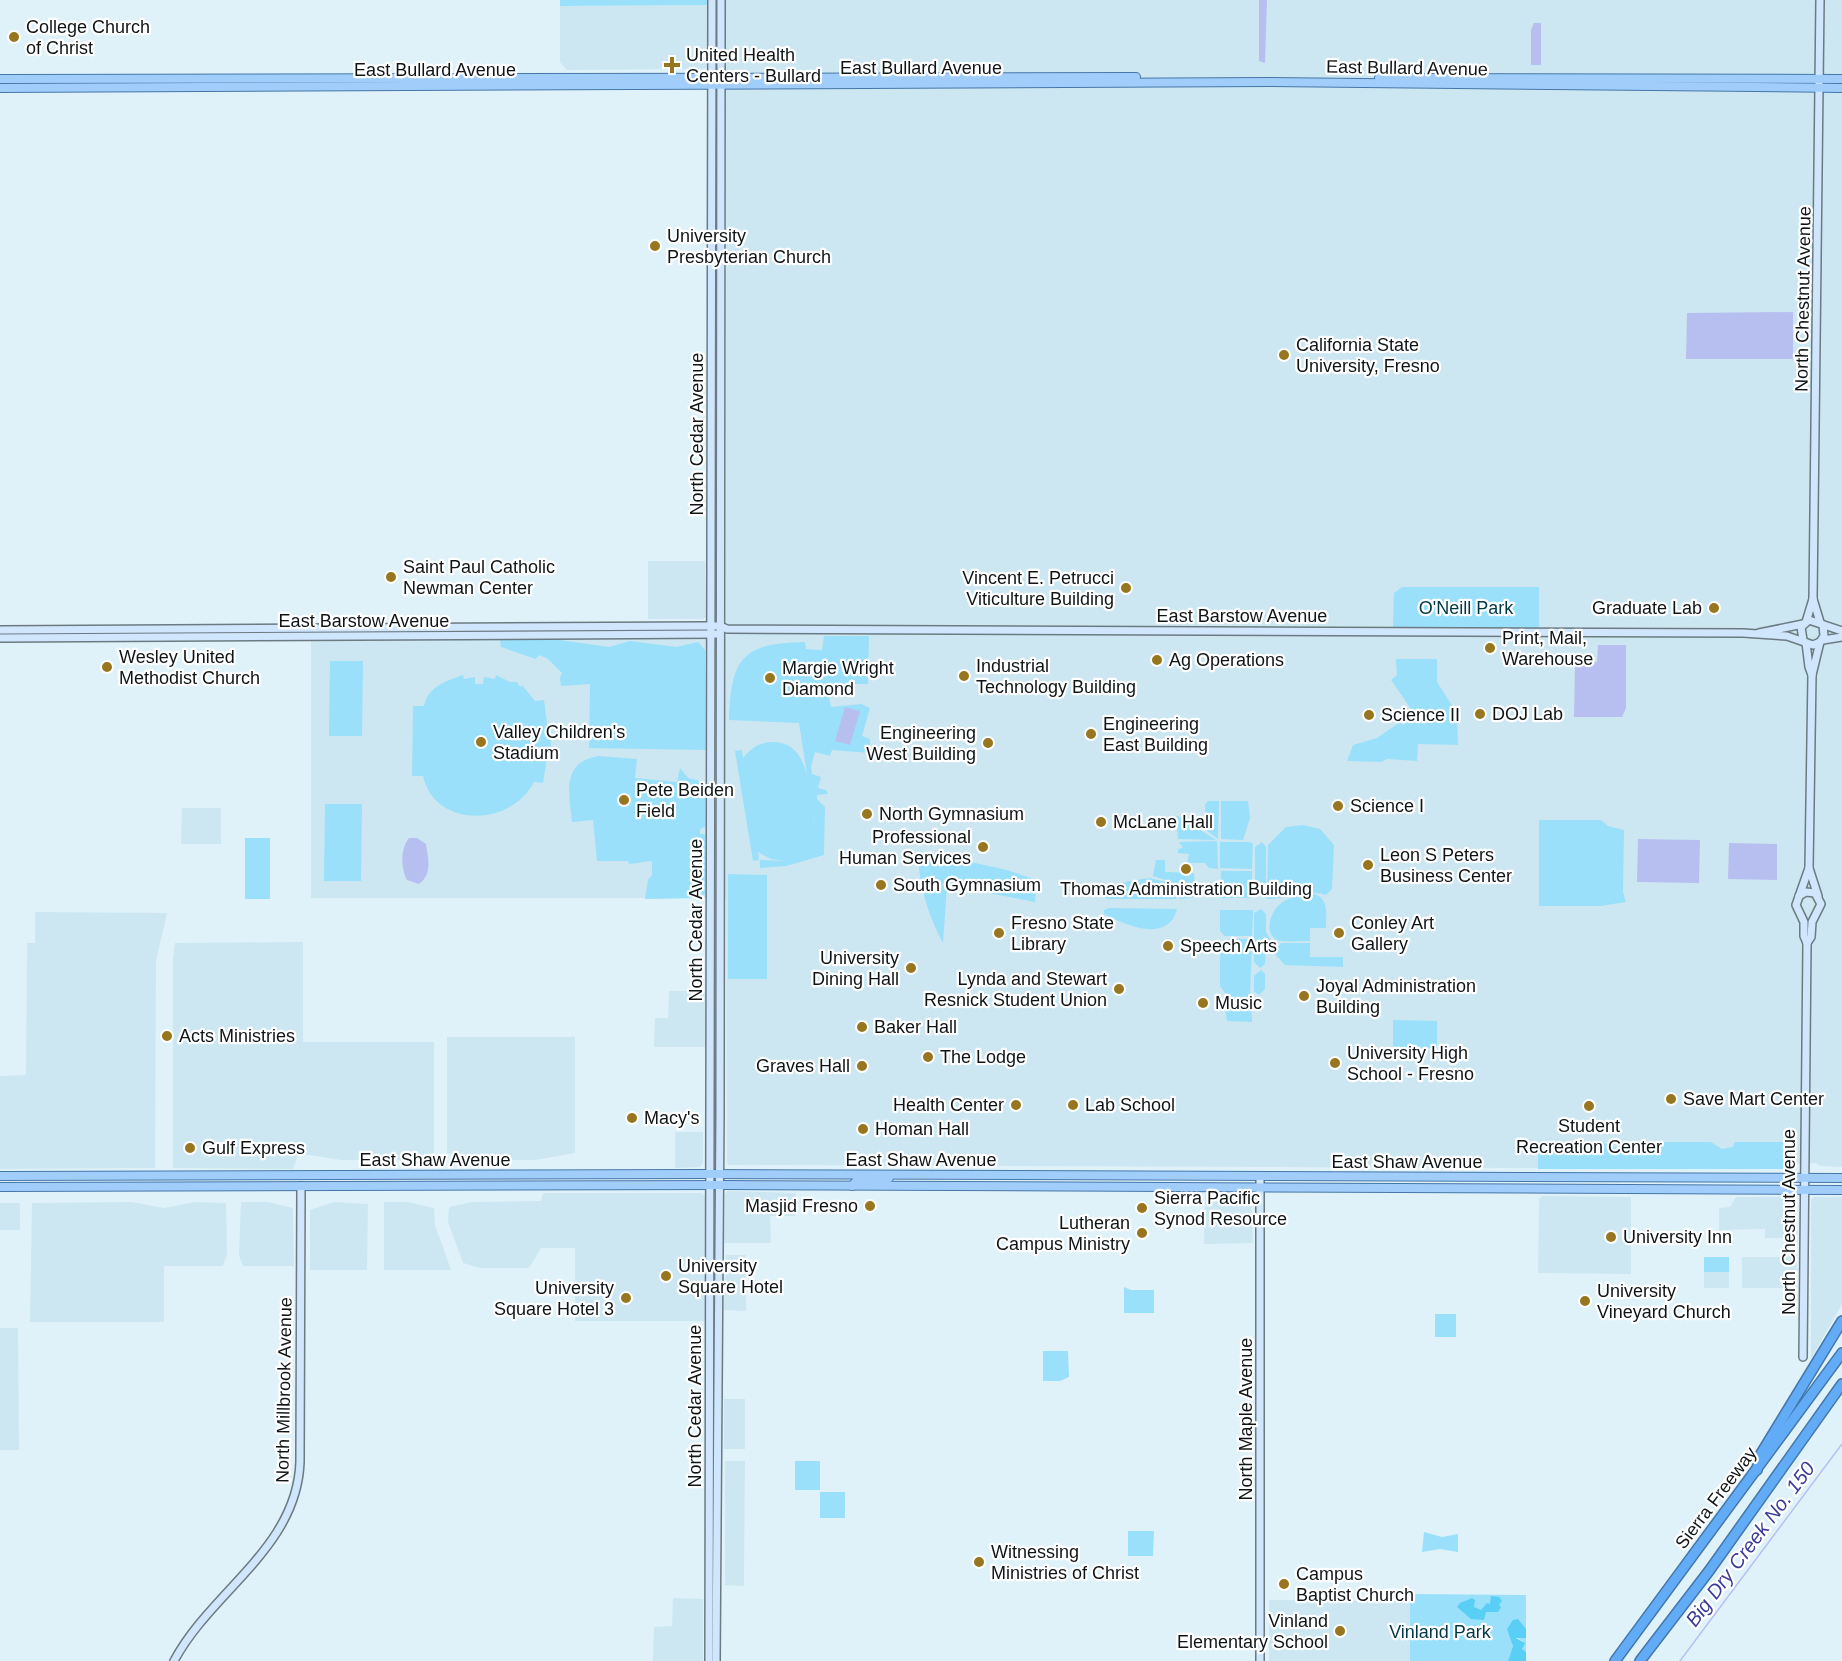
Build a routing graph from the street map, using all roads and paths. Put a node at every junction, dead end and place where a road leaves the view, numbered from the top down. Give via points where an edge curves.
1 (712, 0) edge
2 (721, 0) edge
3 (1820, 0) edge
4 (0, 79) edge
5 (1842, 79) edge
6 (717, 80) junction
7 (1821, 83) junction
8 (0, 88) edge
9 (1842, 88) edge
10 (713, 375) junction
11 (721, 439) junction
12 (1814, 599) junction
13 (1804, 623) junction
14 (1822, 624) junction
15 (0, 630) edge
16 (718, 630) junction
17 (1842, 631) edge
18 (1757, 634) junction
19 (1842, 637) edge
20 (0, 638) edge
21 (1821, 641) junction
22 (1805, 642) junction
23 (1812, 675) junction
24 (1809, 868) junction
25 (1799, 896) junction
26 (1818, 896) junction
27 (1798, 912) junction
28 (1818, 912) junction
29 (1807, 943) junction
30 (711, 1044) junction
31 (720, 1063) junction
32 (711, 1068) junction
33 (720, 1114) junction
34 (710, 1174) junction
35 (720, 1174) junction
36 (530, 1175) junction
37 (902, 1175) junction
38 (0, 1176) edge
39 (439, 1176) junction
40 (1260, 1177) junction
41 (1804, 1178) junction
42 (1842, 1178) edge
43 (720, 1185) junction
44 (301, 1186) junction
45 (350, 1186) junction
46 (439, 1186) junction
47 (710, 1186) junction
48 (852, 1186) junction
49 (0, 1187) edge
50 (1260, 1188) junction
51 (1842, 1190) edge
52 (1804, 1191) junction
53 (710, 1257) junction
54 (710, 1293) junction
55 (719, 1301) junction
56 (710, 1316) junction
57 (719, 1317) junction
58 (1842, 1321) edge
59 (718, 1332) junction
60 (1842, 1353) edge
61 (1803, 1357) dead end
62 (1842, 1384) edge
63 (1842, 1393) edge
64 (1830, 1402) junction
65 (1757, 1472) junction
66 (174, 1661) edge
67 (709, 1661) edge
68 (716, 1661) edge
69 (1260, 1661) edge
70 (1615, 1661) edge
71 (1640, 1661) edge

1 - 6 main road, North Cedar Avenue
2 - 6 main road, North Cedar Avenue
3 - 7 main road, North Chestnut Avenue
4 - 6 main road, East Bullard Avenue
5 - 7 main road, East Bullard Avenue
6 - 7 main road, East Bullard Avenue
6 - 8 main road, East Bullard Avenue
6 - 10 main road, North Cedar Avenue
6 - 11 main road, North Cedar Avenue
7 - 9 main road, East Bullard Avenue
7 - 12 main road, North Chestnut Avenue
10 - 11 main road via 717,380
10 - 16 main road, North Cedar Avenue
11 - 16 main road, North Cedar Avenue
12 - 13 main road, North Chestnut Avenue
12 - 14 main road, North Chestnut Avenue
13 - 14 main road via 1813,620
13 - 18 main road, East Barstow Avenue
13 - 22 main road via 1800,634
14 - 17 main road
14 - 21 main road via 1825,633
15 - 16 main road, East Barstow Avenue
16 - 18 main road, East Barstow Avenue
16 - 20 main road, East Barstow Avenue
16 - 30 main road, North Cedar Avenue
16 - 31 main road, North Cedar Avenue
18 - 22 main road, East Barstow Avenue
19 - 21 main road
21 - 22 main road
21 - 23 main road
22 - 23 main road
23 - 24 main road
24 - 25 main road
24 - 26 main road
25 - 26 main road via 1811,892
25 - 27 main road
26 - 28 main road
27 - 28 main road via 1808,917
27 - 29 main road, North Chestnut Avenue
28 - 29 main road, North Chestnut Avenue
29 - 41 main road, North Chestnut Avenue
30 - 31 main road
30 - 32 main road, North Cedar Avenue
31 - 33 main road, North Cedar Avenue
32 - 33 main road via 715,1072
32 - 34 main road, North Cedar Avenue
33 - 35 main road, North Cedar Avenue
34 - 35 main road, East Shaw Avenue
34 - 36 main road, East Shaw Avenue
34 - 47 main road, North Cedar Avenue
35 - 37 main road, East Shaw Avenue
35 - 43 main road, North Cedar Avenue
36 - 39 main road, East Shaw Avenue
36 - 46 main road via 509,1180 446,1180
37 - 40 main road, East Shaw Avenue
37 - 48 main road via 857,1180
38 - 39 main road, East Shaw Avenue
39 - 45 main road via 435,1180 371,1181
40 - 41 main road, East Shaw Avenue
40 - 50 main road, North Maple Avenue
41 - 42 main road, East Shaw Avenue
41 - 52 main road, North Chestnut Avenue
43 - 47 main road, East Shaw Avenue
43 - 48 main road, East Shaw Avenue
43 - 55 main road, North Cedar Avenue
44 - 45 main road, East Shaw Avenue
44 - 49 main road, East Shaw Avenue
44 - 66 main road, North Millbrook Avenue via 300,1462 296,1495 274,1537 189,1637
45 - 46 main road, East Shaw Avenue
46 - 47 main road, East Shaw Avenue
47 - 53 main road, North Cedar Avenue
48 - 50 main road, East Shaw Avenue
50 - 52 main road, East Shaw Avenue
50 - 69 main road, North Maple Avenue
51 - 52 main road, East Shaw Avenue
52 - 61 main road, North Chestnut Avenue
53 - 54 main road, North Cedar Avenue
53 - 55 main road via 715,1262
54 - 56 main road, North Cedar Avenue
54 - 57 main road
55 - 57 main road, North Cedar Avenue
56 - 59 main road
56 - 67 main road, North Cedar Avenue
57 - 59 main road, North Cedar Avenue
58 - 65 highway via 1759,1457
59 - 68 main road, North Cedar Avenue
60 - 65 highway, Sierra Freeway
62 - 64 highway, Sierra Freeway
63 - 64 highway
64 - 71 highway, Sierra Freeway
65 - 70 highway, Sierra Freeway

